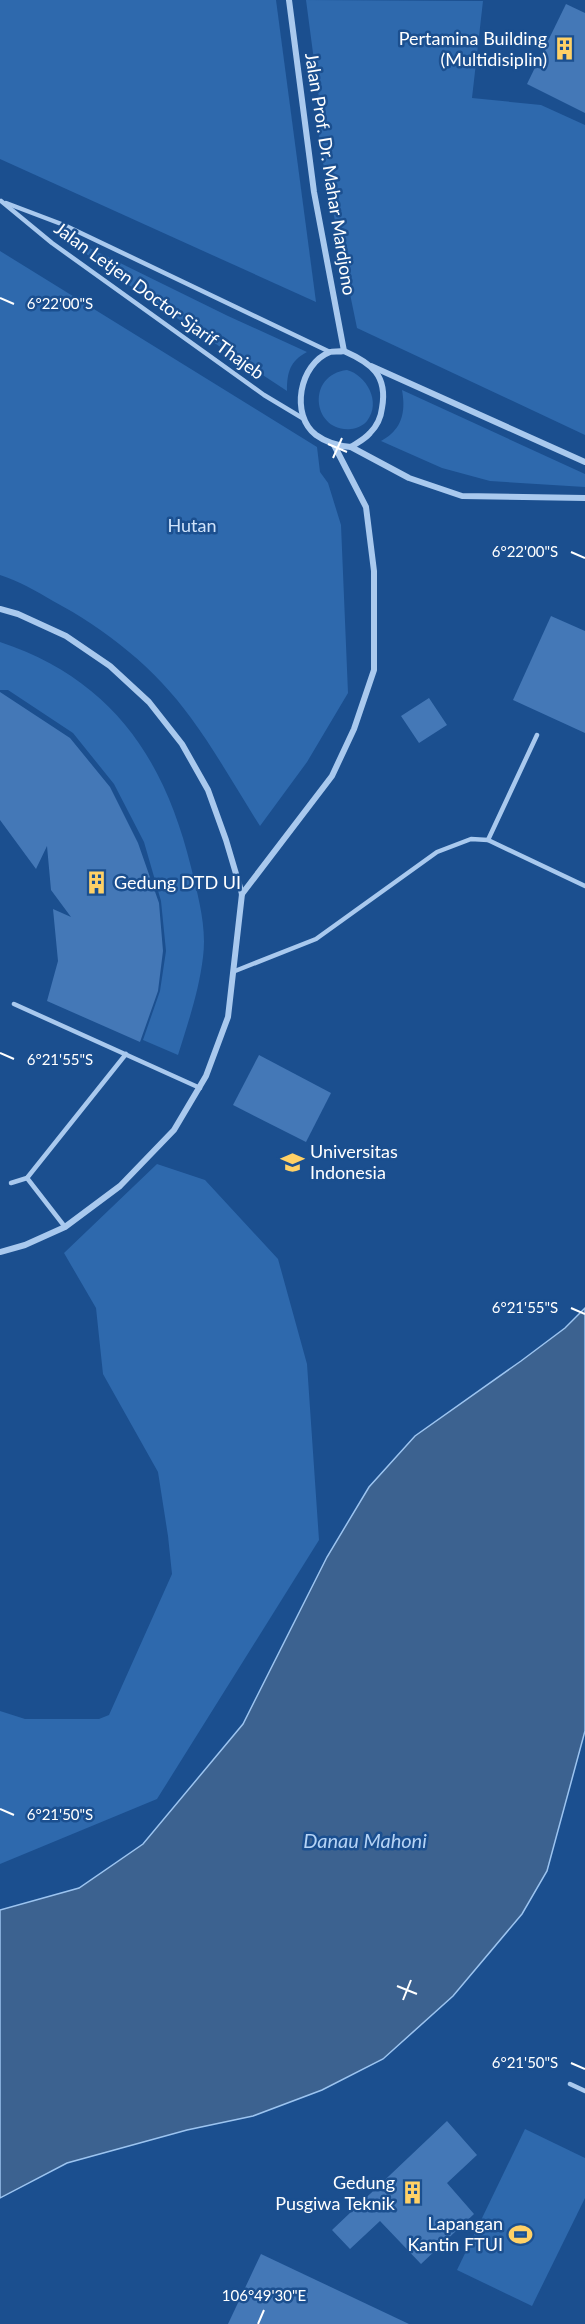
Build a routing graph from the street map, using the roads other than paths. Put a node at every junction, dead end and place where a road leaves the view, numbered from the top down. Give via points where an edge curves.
1 (289, 0) edge
2 (0, 201) edge
3 (344, 351) junction
4 (330, 352) junction
5 (370, 366) junction
6 (304, 419) junction
7 (334, 445) junction
8 (351, 447) junction
9 (585, 462) edge
10 (585, 498) edge
11 (0, 609) edge
12 (537, 735) dead end
13 (488, 840) junction
14 (585, 886) edge
15 (242, 894) junction
16 (235, 971) junction
17 (14, 1004) dead end
18 (126, 1054) junction
19 (200, 1088) junction
20 (27, 1178) junction
21 (11, 1183) dead end
22 (65, 1227) junction
23 (0, 1252) edge
24 (570, 2084) dead end
25 (585, 2091) edge

1 - 3 street, Jalan Prof. Dr. Mahar Mardjono via 314,192
2 - 4 lane, Jalan Letjen Doctor Sjarif Thajeb via 64,225
2 - 6 lane, Jalan Letjen Doctor Sjarif Thajeb via 52,243 264,395
3 - 4 street
3 - 5 street
4 - 6 street via 308,372 301,391
5 - 8 street via 383,383 381,417 370,434
5 - 9 street
6 - 7 street via 315,434
7 - 8 street
7 - 15 street via 366,507 374,571 374,670 354,729 332,776
8 - 10 street via 409,478 462,496
11 - 15 street via 66,636 111,666 149,702 182,744 208,790
12 - 13 lane
13 - 14 lane
13 - 16 lane via 471,839 437,852 316,939
15 - 16 street
16 - 19 street via 228,1017
17 - 18 lane
18 - 19 lane
18 - 20 lane
19 - 22 street via 174,1130 120,1186
20 - 21 lane
20 - 22 lane
22 - 23 street
24 - 25 lane

